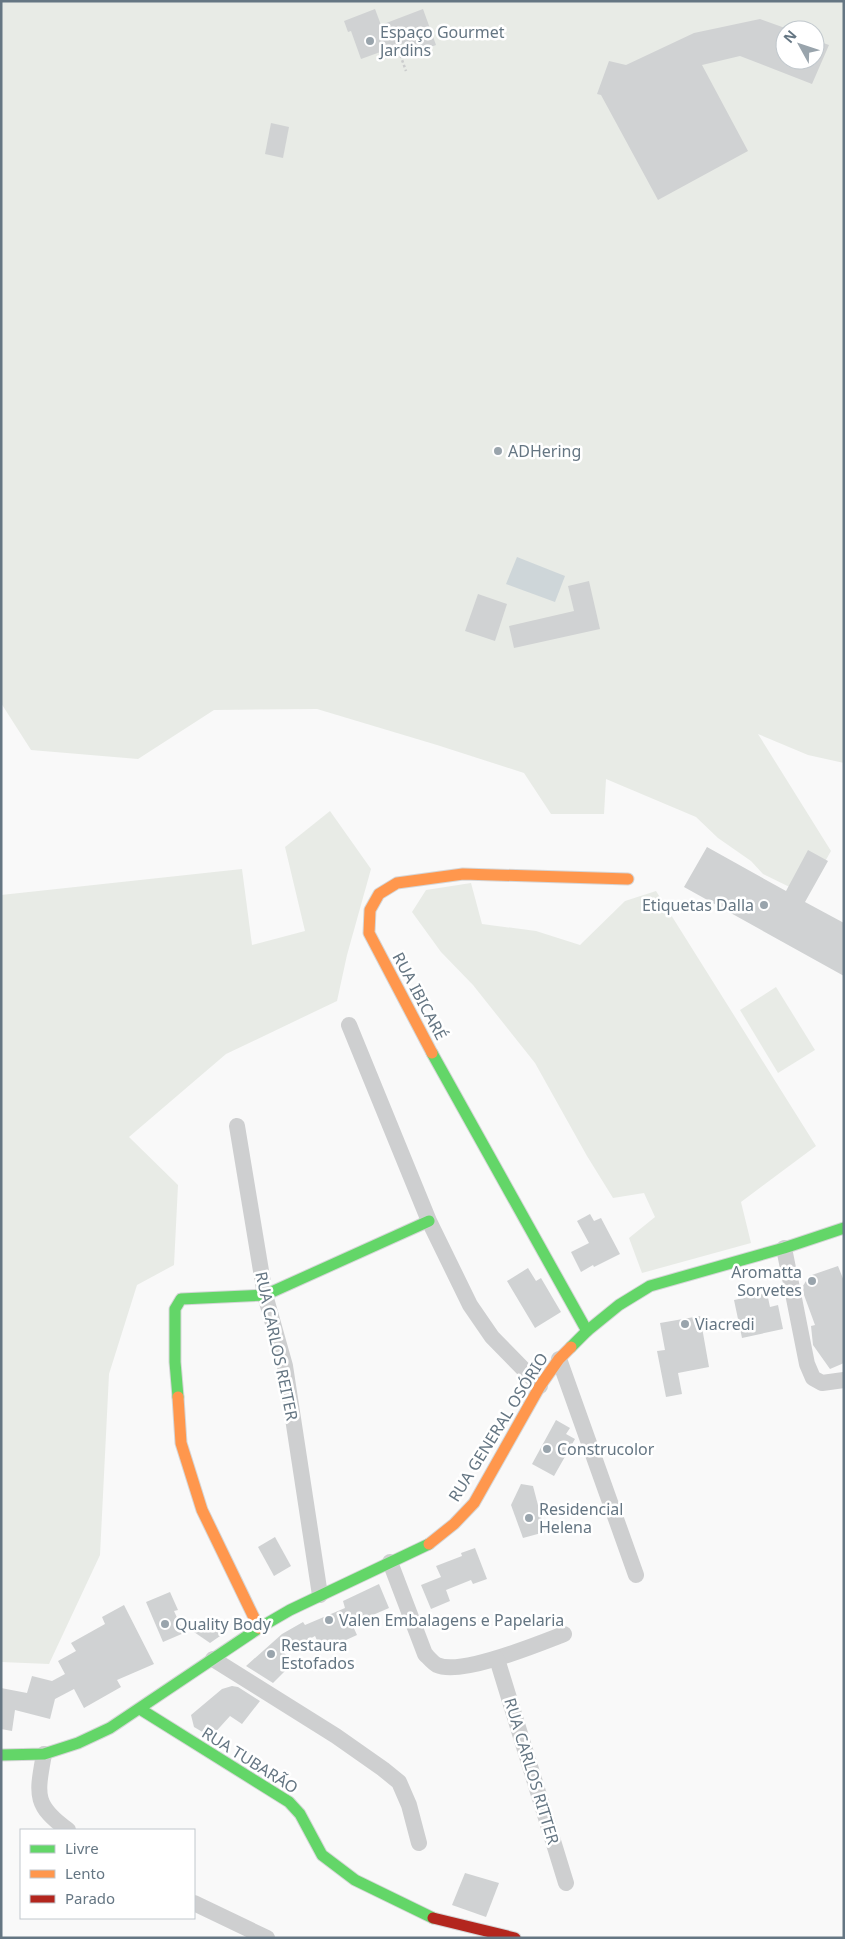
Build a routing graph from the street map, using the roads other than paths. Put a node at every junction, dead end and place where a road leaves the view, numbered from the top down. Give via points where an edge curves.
1 (628, 880) dead end
2 (349, 1025) dead end
3 (237, 1126) dead end
4 (429, 1221) junction
5 (844, 1228) edge
6 (784, 1248) junction
7 (266, 1295) junction
8 (587, 1330) junction
9 (559, 1359) junction
10 (844, 1380) edge
11 (540, 1386) junction
12 (390, 1562) junction
13 (636, 1575) dead end
14 (320, 1595) junction
15 (259, 1628) junction
16 (564, 1634) dead end
17 (213, 1659) junction
18 (497, 1659) junction
19 (140, 1709) junction
20 (44, 1754) junction
21 (1, 1755) edge
22 (67, 1829) edge
23 (419, 1843) dead end
24 (566, 1883) dead end
25 (195, 1903) edge
26 (267, 1938) edge
27 (515, 1938) edge

1 - 8 street, RUA IBICARÉ via 463,874 396,883 379,894 370,910 369,933 380,956
2 - 4 street
3 - 7 street, RUA CARLOS REITER
4 - 7 street
4 - 11 street via 470,1306 492,1337
5 - 6 street, RUA GENERAL OSÓRIO
6 - 8 street, RUA GENERAL OSÓRIO via 650,1286
6 - 10 street via 807,1364 813,1378 822,1383
7 - 14 street, RUA CARLOS REITER via 285,1366
7 - 15 street via 181,1300 175,1309 181,1443 202,1510
8 - 9 street, RUA GENERAL OSÓRIO
9 - 11 street, RUA GENERAL OSÓRIO
9 - 13 street
11 - 12 street, RUA GENERAL OSÓRIO via 474,1503 430,1542
12 - 14 street, RUA GENERAL OSÓRIO
12 - 18 street via 425,1654 436,1665 451,1668
14 - 15 street, RUA GENERAL OSÓRIO
15 - 17 street, RUA GENERAL OSÓRIO
16 - 18 street
17 - 19 street, RUA GENERAL OSÓRIO
17 - 23 street via 336,1736 399,1782
18 - 24 street, RUA CARLOS RITTER
19 - 20 street, RUA GENERAL OSÓRIO via 78,1743
19 - 27 street, RUA TUBARÃO via 289,1802 300,1814 322,1855 355,1880 430,1917
20 - 21 street, RUA GENERAL OSÓRIO
20 - 22 street via 38,1795 47,1813
25 - 26 street

